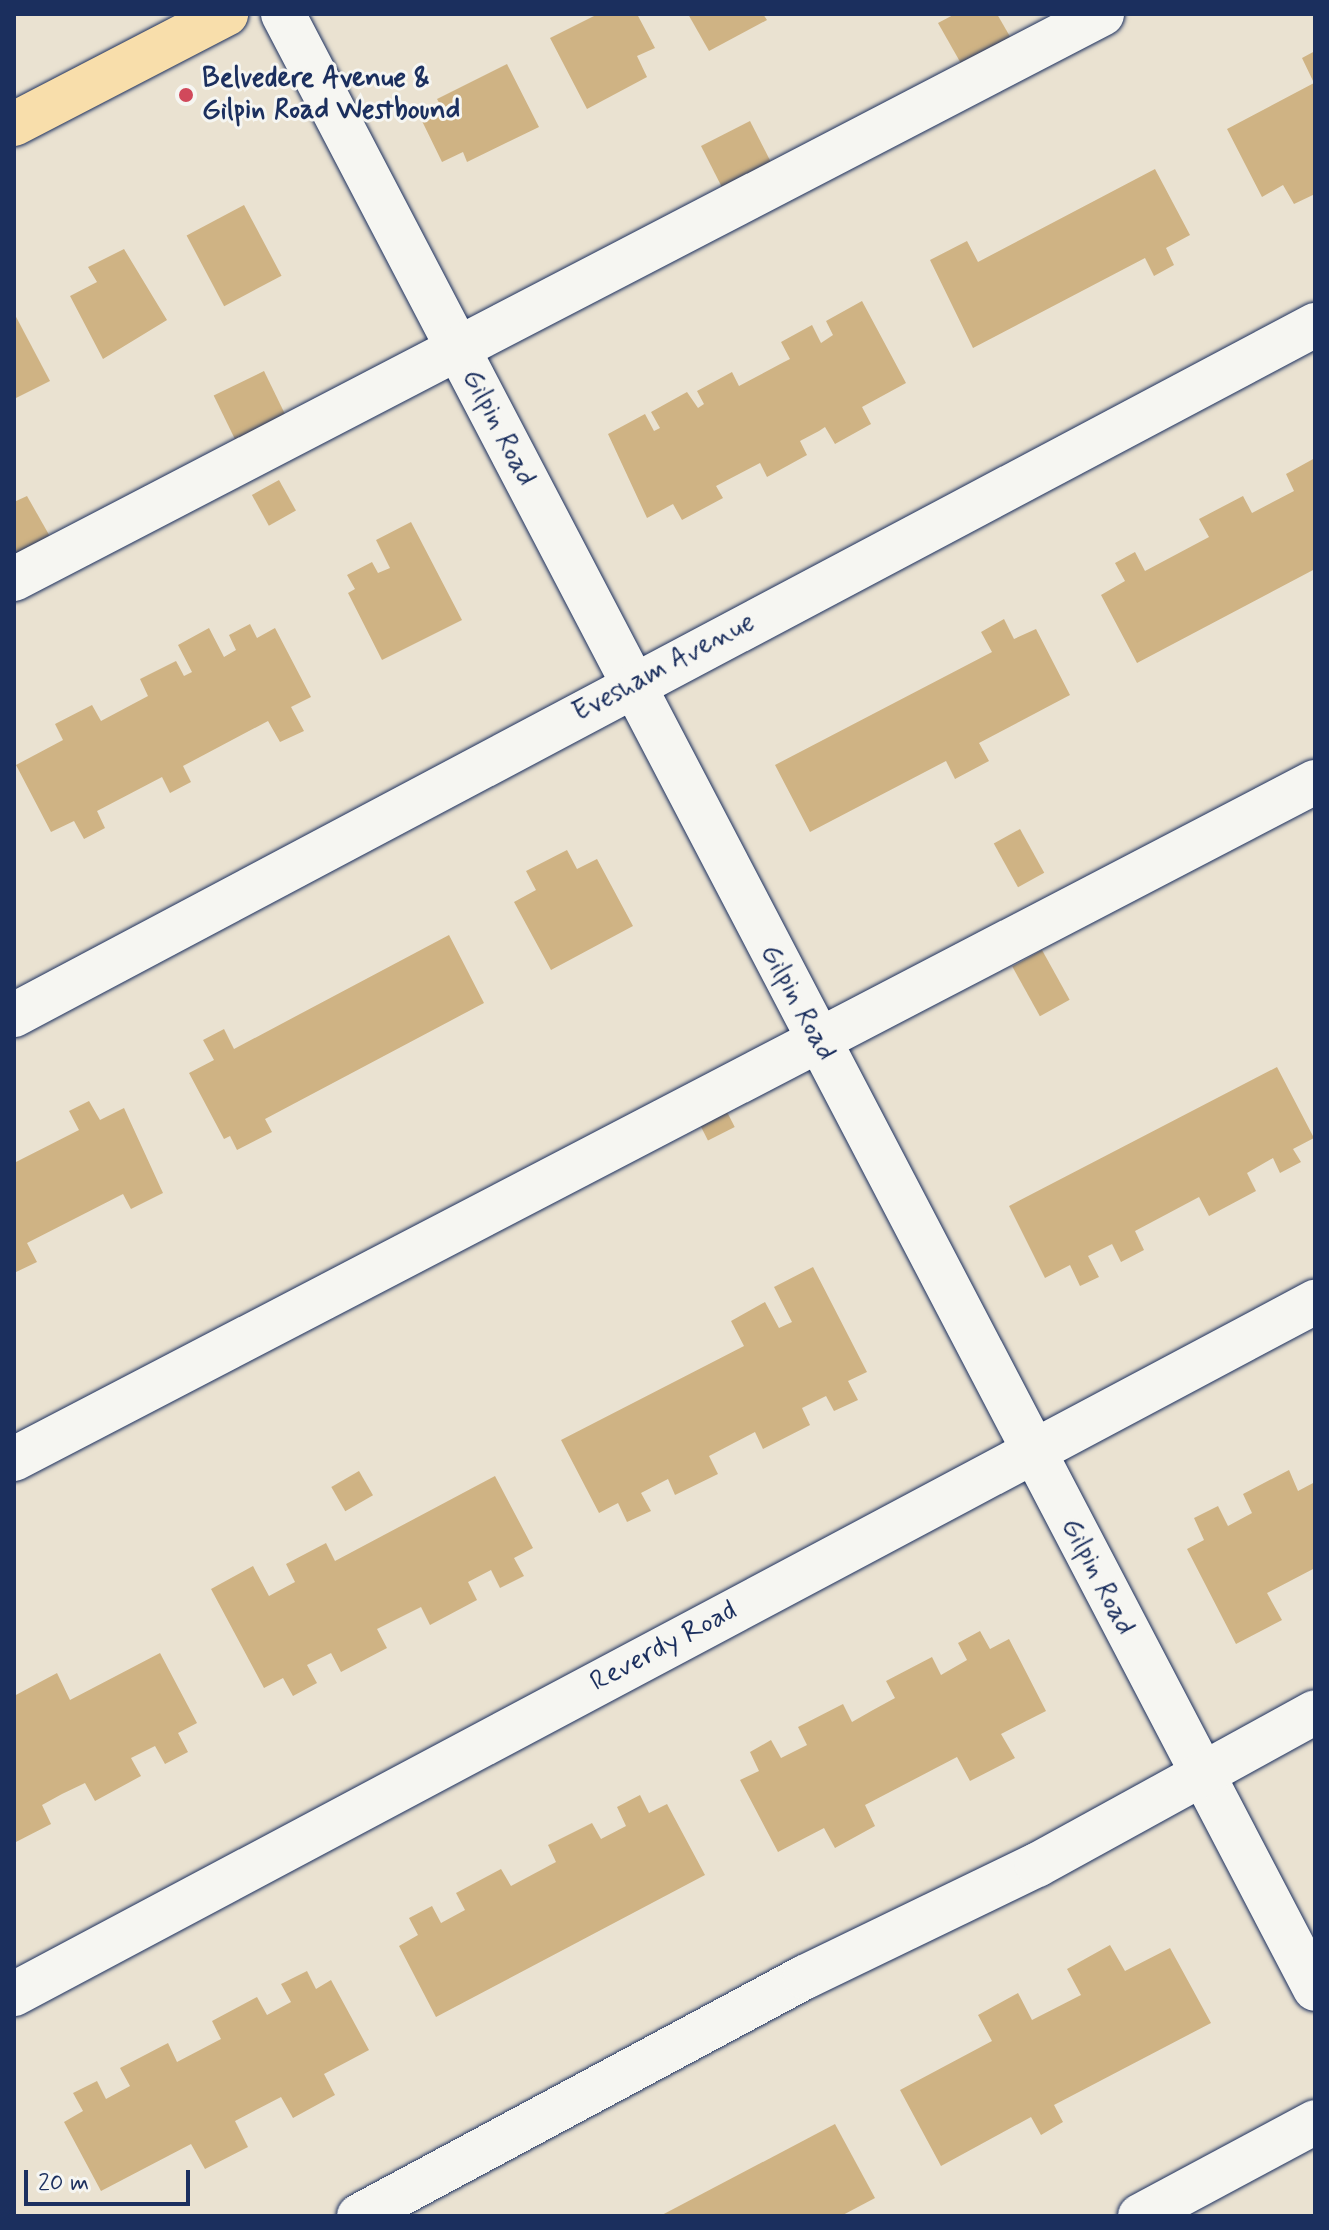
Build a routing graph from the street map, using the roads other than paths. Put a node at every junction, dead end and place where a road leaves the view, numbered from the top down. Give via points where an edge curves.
1 (226, 14) edge
2 (283, 14) edge
3 (1102, 14) edge
4 (14, 124) edge
5 (1315, 325) edge
6 (456, 346) junction
7 (14, 579) edge
8 (631, 685) junction
9 (1315, 782) edge
10 (14, 1015) edge
11 (818, 1041) junction
12 (1315, 1302) edge
13 (1032, 1452) junction
14 (14, 1459) edge
15 (1315, 1712) edge
16 (1200, 1775) junction
17 (1315, 1989) edge
18 (14, 1994) edge
19 (1315, 2122) edge
20 (359, 2216) edge
21 (1140, 2216) edge

1 - 4 main road
2 - 6 street, Gilpin Road
3 - 6 street
5 - 8 street, Evesham Avenue
6 - 7 street
6 - 8 street, Gilpin Road
8 - 10 street, Evesham Avenue
8 - 11 street, Gilpin Road
9 - 11 street
11 - 13 street, Gilpin Road
11 - 14 street
12 - 13 street, Reverdy Road
13 - 16 street, Gilpin Road
13 - 18 street, Reverdy Road
15 - 16 street
16 - 17 street, Gilpin Road
16 - 20 street
19 - 21 street

